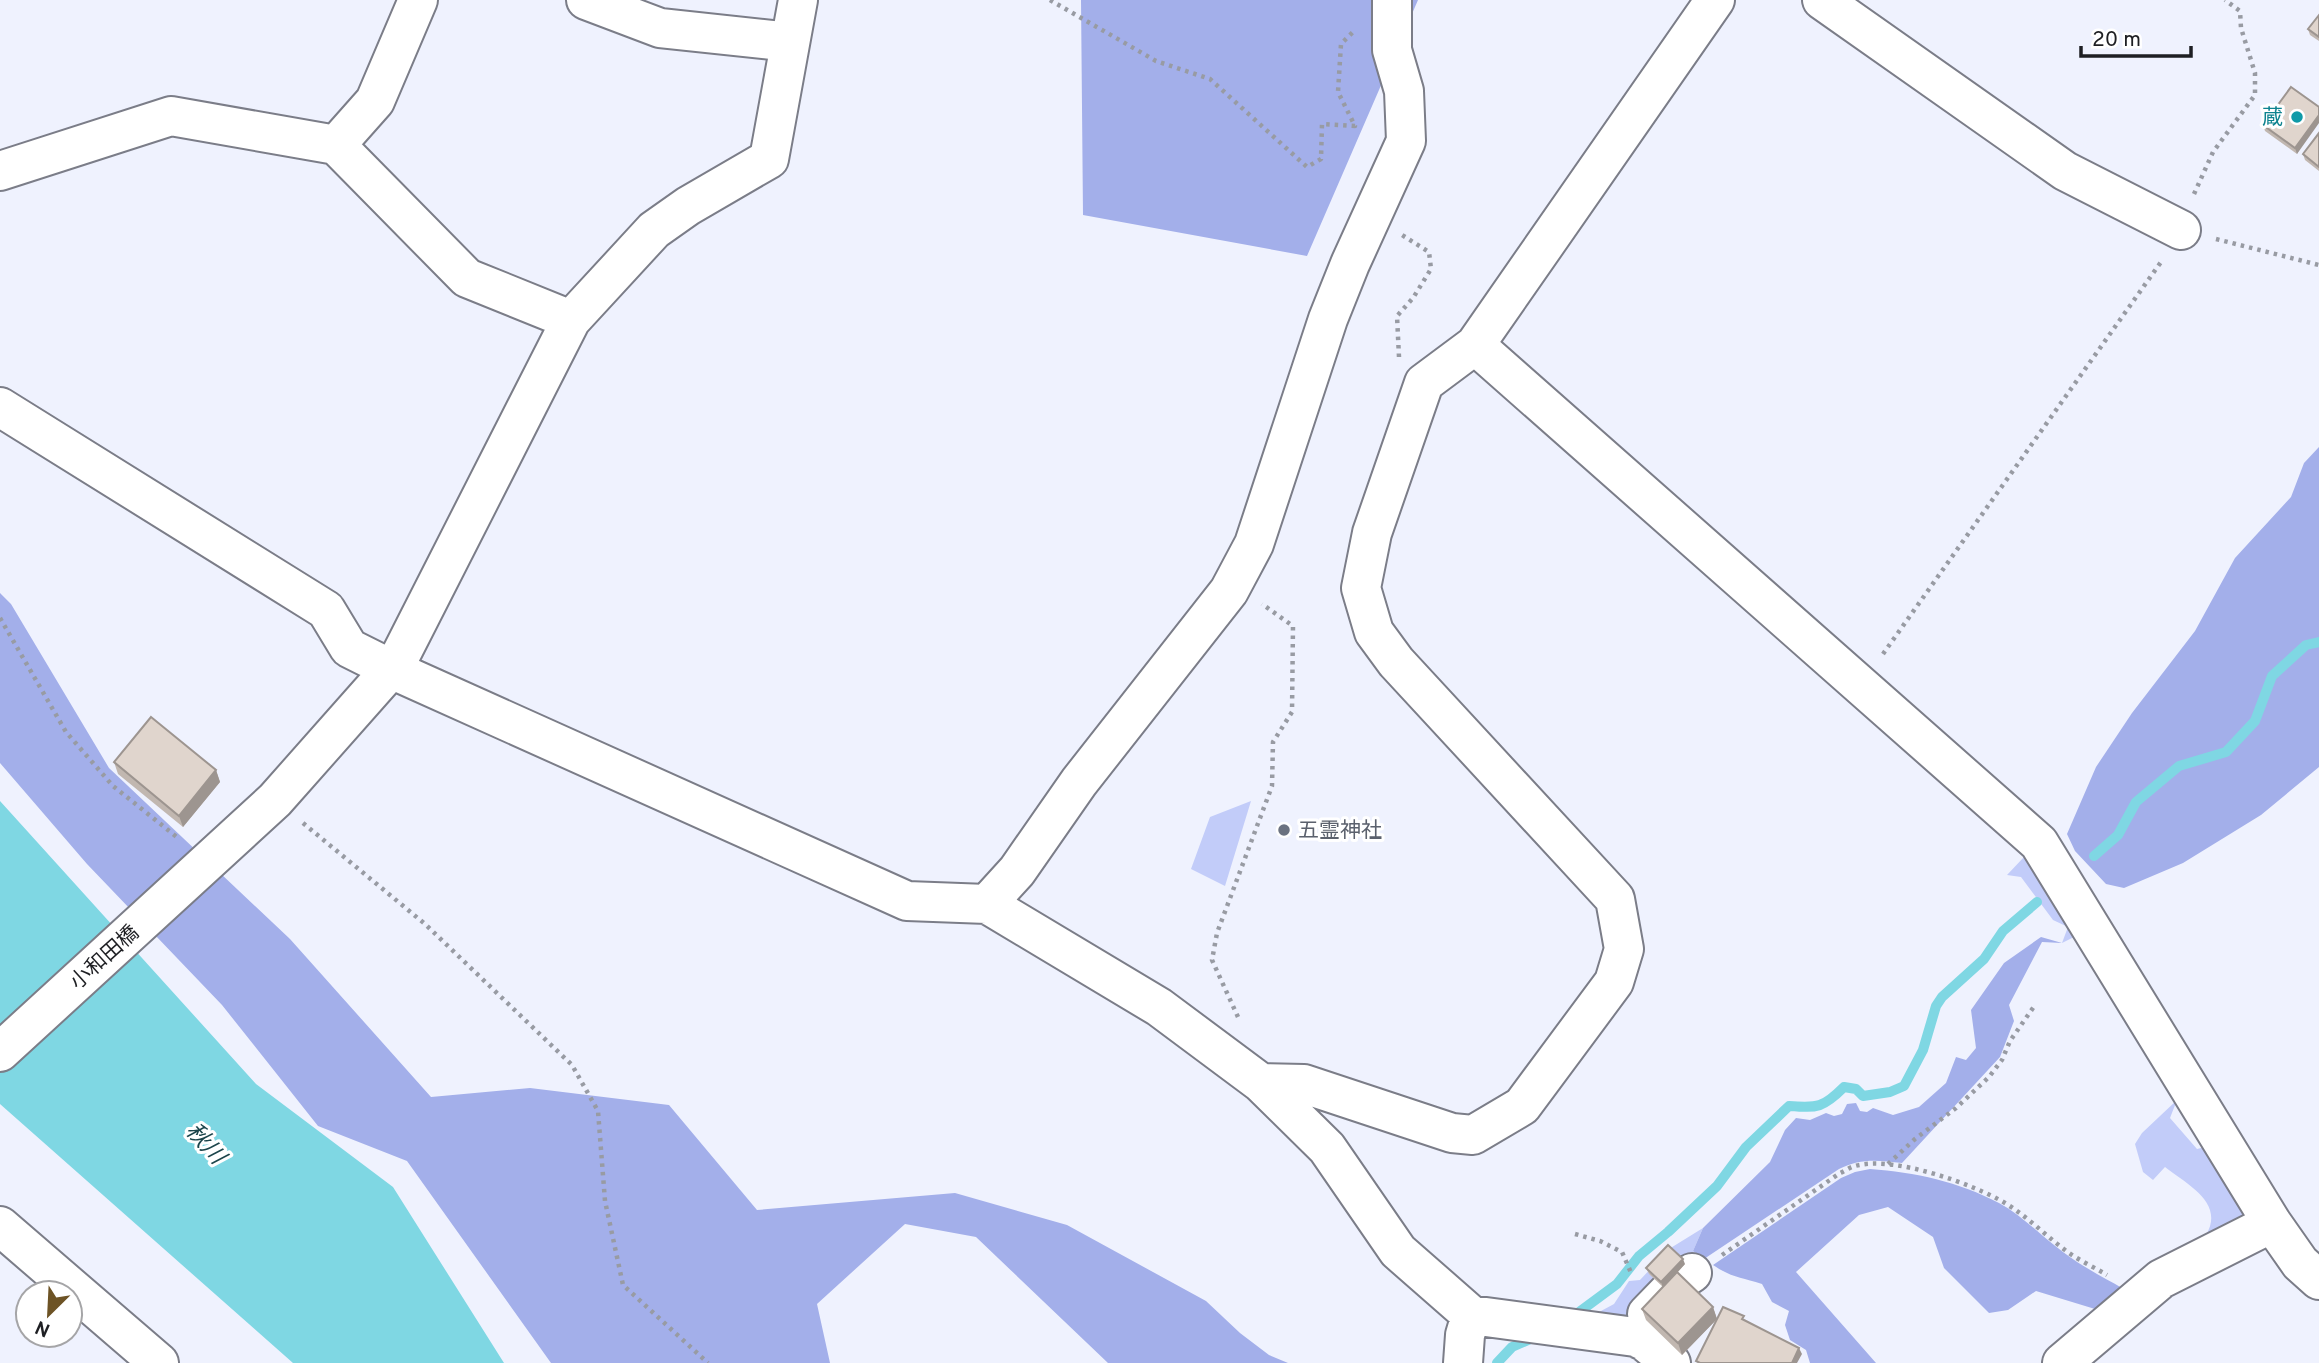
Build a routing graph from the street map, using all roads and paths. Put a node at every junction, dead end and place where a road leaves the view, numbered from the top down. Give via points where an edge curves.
1 (418, 0) edge
2 (586, 0) edge
3 (798, 0) edge
4 (1050, 0) edge
5 (1392, 0) edge
6 (1715, 0) edge
7 (1822, 0) edge
8 (2225, 0) edge
9 (790, 43) junction
10 (1392, 50) junction
11 (336, 145) junction
12 (0, 171) edge
13 (1373, 216) junction
14 (2181, 230) junction
15 (2319, 265) edge
16 (571, 320) junction
17 (1475, 345) junction
18 (1424, 383) junction
19 (0, 407) edge
20 (1229, 591) junction
21 (0, 618) edge
22 (1859, 685) junction
23 (275, 800) junction
24 (208, 863) junction
25 (987, 904) junction
26 (2035, 1005) dead end
27 (1241, 1023) dead end
28 (0, 1052) edge
29 (1261, 1083) junction
30 (1888, 1165) junction
31 (2272, 1223) junction
32 (0, 1226) edge
33 (1575, 1234) dead end
34 (1692, 1273) joint
35 (2319, 1280) edge
36 (1634, 1284) dead end
37 (2140, 1296) junction
38 (1471, 1315) junction
39 (1635, 1337) junction
40 (159, 1363) edge
41 (708, 1363) edge
42 (1463, 1363) edge
43 (1671, 1363) edge
44 (2062, 1363) edge

1 - 11 street via 375,101
2 - 9 street via 660,28
3 - 9 street
4 - 10 path via 1156,61 1210,79 1307,167 1321,159 1322,124 1355,126 1338,92 1341,44 1355,31 1374,31
5 - 10 street
6 - 17 street
7 - 14 street via 2065,172
8 - 14 path via 2240,11 2255,73 2255,95 2213,152
9 - 16 street via 769,159 653,230
10 - 13 street via 1404,91 1406,141
11 - 12 street via 172,117
11 - 16 street via 467,278
13 - 18 path via 1387,232 1406,235 1429,251 1431,269 1397,316 1397,349 1403,372
13 - 20 street via 1328,319 1254,544
14 - 15 path
14 - 22 path
16 - 25 street via 393,670 907,901
17 - 18 street
17 - 22 street
18 - 29 street via 1372,533 1361,587 1374,632 1396,662 1615,899 1624,949 1614,982 1522,1106 1473,1135 1452,1133 1304,1084
19 - 23 street, 小和田橋 via 326,610 349,648 391,669
20 - 25 street via 1079,782 1017,871
20 - 27 path via 1263,604 1293,626 1292,712 1273,742 1272,786 1217,933 1212,960
21 - 24 path via 66,732 113,786
22 - 31 street via 2039,844
23 - 24 street, 小和田橋
23 - 41 path via 425,924 572,1065 598,1111 604,1201 623,1285
24 - 28 street, 小和田橋
25 - 29 street via 1159,1007
26 - 30 path via 1989,1077
29 - 38 street via 1327,1148 1398,1251
30 - 34 path via 1854,1166 1840,1173
30 - 37 path via 1942,1176 2004,1202 2065,1250
31 - 35 street via 2300,1264
31 - 37 street via 2161,1279
32 - 40 street
33 - 36 path via 1626,1256
34 - 39 street via 1643,1318
37 - 44 street
38 - 39 street
38 - 42 street
39 - 43 street

